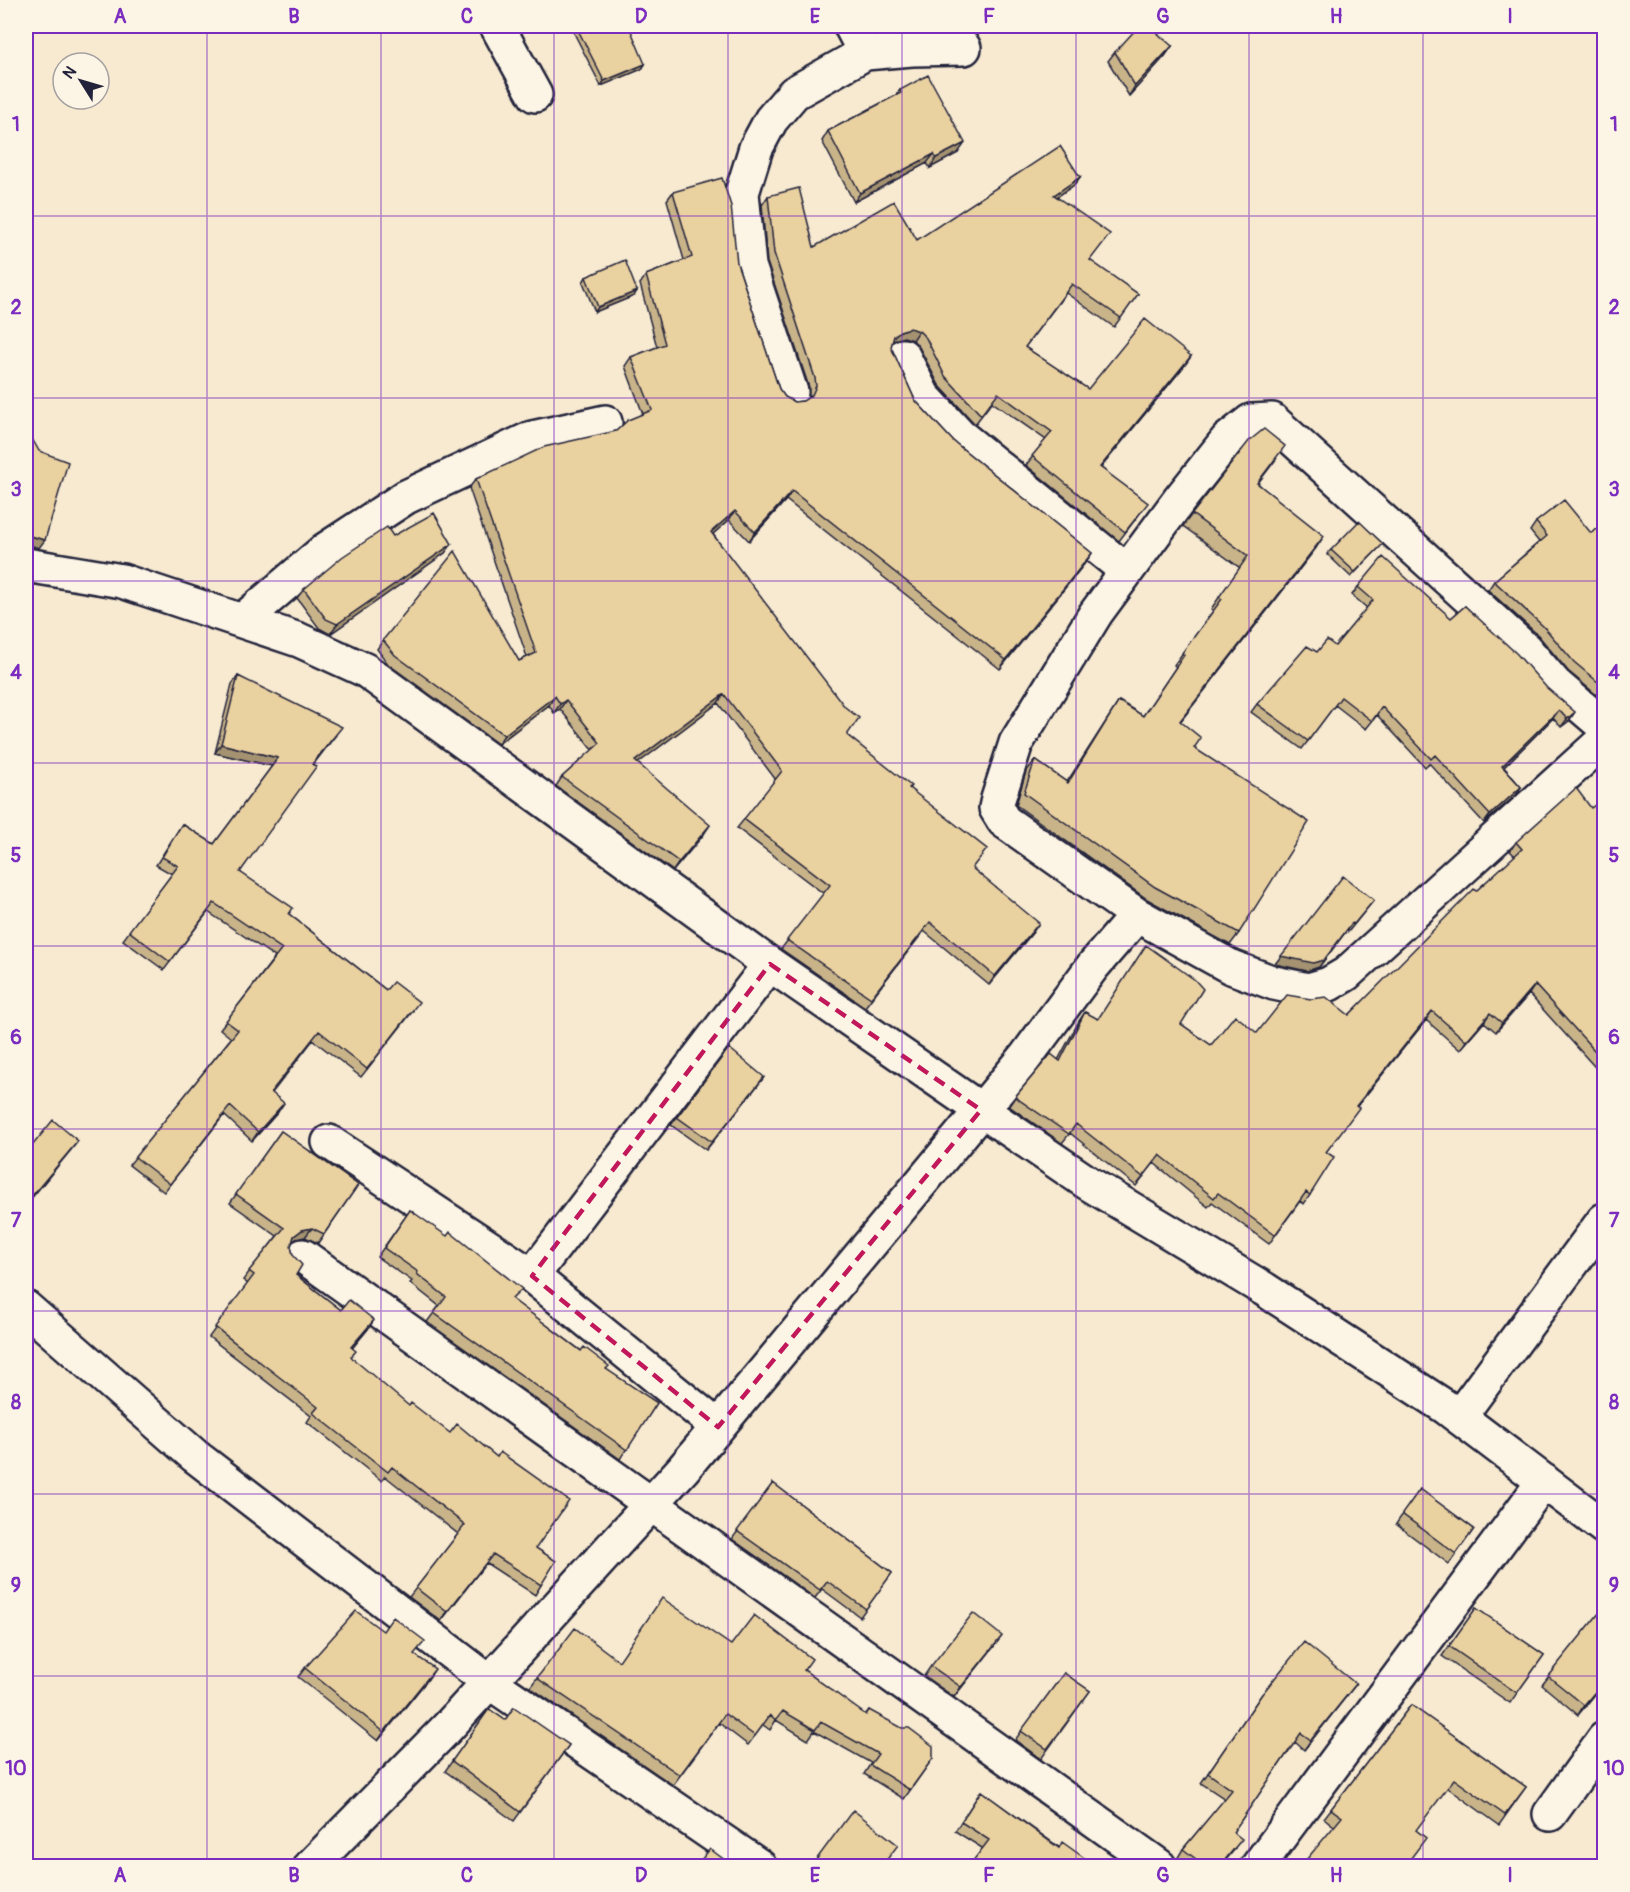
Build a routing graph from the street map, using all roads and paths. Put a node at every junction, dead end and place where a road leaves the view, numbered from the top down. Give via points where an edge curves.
1 (497, 26) edge
2 (858, 39) edge
3 (964, 48) dead end
4 (535, 95) dead end
5 (903, 356) dead end
6 (791, 392) dead end
7 (605, 422) dead end
8 (26, 565) edge
9 (1127, 571) junction
10 (242, 621) junction
11 (1605, 726) edge
12 (1605, 740) edge
13 (1137, 915) junction
14 (770, 964) junction
15 (981, 1110) junction
16 (329, 1142) dead end
17 (1605, 1220) edge
18 (303, 1256) dead end
19 (532, 1276) junction
20 (26, 1308) edge
21 (1459, 1417) junction
22 (718, 1427) junction
23 (1544, 1481) junction
24 (652, 1503) junction
25 (1605, 1527) edge
26 (488, 1681) junction
27 (1605, 1739) edge
28 (1550, 1814) dead end
29 (311, 1866) edge
30 (759, 1866) edge
31 (1159, 1866) edge
32 (1258, 1866) edge

1 - 4 street
2 - 3 street via 912,49
2 - 6 street via 794,93 771,120 742,193 749,266
5 - 9 street via 923,396 959,435
7 - 10 street via 532,438 405,496 325,550
8 - 10 street via 123,581
9 - 11 street via 1227,440 1251,422 1272,420 1526,649 1555,684
9 - 13 street via 1096,613 1016,743 996,808 1004,821
10 - 14 street via 299,640 365,670
12 - 13 street via 1346,974 1329,984 1308,990 1252,975
13 - 15 street
14 - 15 street
14 - 19 street
15 - 21 street via 1088,1183 1264,1289
15 - 22 street
16 - 19 street
17 - 21 street
18 - 24 street
19 - 22 street
20 - 26 street via 195,1456
21 - 23 street
22 - 24 street
23 - 25 street
23 - 32 street
24 - 26 street
24 - 31 street
26 - 29 street
26 - 30 street
27 - 28 street

